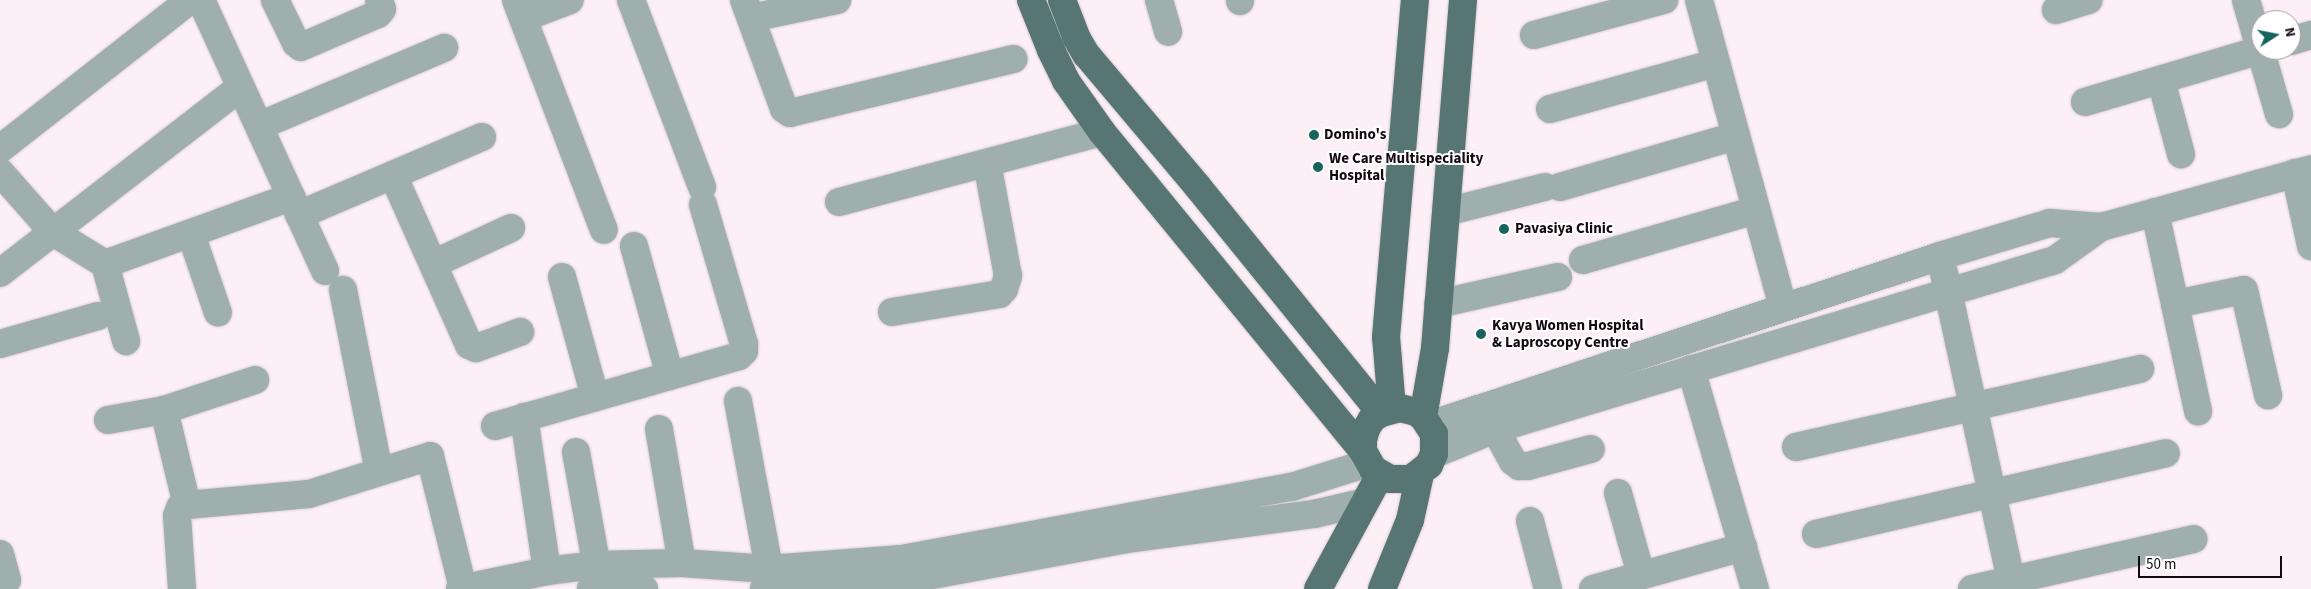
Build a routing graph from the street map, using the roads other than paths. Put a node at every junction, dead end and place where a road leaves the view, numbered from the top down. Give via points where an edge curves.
1 (190, 0) edge
2 (201, 0) edge
3 (275, 0) edge
4 (379, 0) edge
5 (570, 0) edge
6 (631, 0) edge
7 (837, 0) edge
8 (1032, 0) edge
9 (1062, 0) edge
10 (1159, 0) edge
11 (1415, 0) edge
12 (1463, 0) edge
13 (1664, 0) edge
14 (1699, 0) edge
15 (2089, 0) edge
16 (2246, 0) edge
17 (520, 9) edge
18 (748, 9) edge
19 (2056, 10) dead end
20 (2251, 17) edge
21 (1168, 32) dead end
22 (1534, 35) dead end
23 (444, 48) dead end
24 (2251, 53) edge
25 (1014, 59) dead end
26 (2264, 60) edge
27 (1716, 63) junction
28 (2161, 80) junction
29 (241, 87) junction
30 (2085, 102) dead end
31 (1550, 109) dead end
32 (2279, 114) dead end
33 (258, 126) junction
34 (1102, 132) junction
35 (1736, 136) junction
36 (482, 137) dead end
37 (0, 149) edge
38 (2181, 154) dead end
39 (987, 163) junction
40 (2303, 171) edge
41 (0, 172) edge
42 (393, 175) junction
43 (838, 202) dead end
44 (295, 206) junction
45 (1756, 210) junction
46 (1446, 212) junction
47 (2155, 212) junction
48 (2101, 227) junction
49 (511, 228) dead end
50 (604, 230) dead end
51 (53, 232) junction
52 (191, 234) junction
53 (634, 246) dead end
54 (2311, 246) edge
55 (1940, 256) junction
56 (1583, 260) dead end
57 (105, 264) junction
58 (433, 264) junction
59 (0, 273) edge
60 (562, 277) dead end
61 (1558, 277) dead end
62 (1948, 291) junction
63 (1438, 304) junction
64 (2176, 304) junction
65 (1783, 307) junction
66 (892, 312) dead end
67 (218, 313) dead end
68 (98, 316) dead end
69 (520, 332) dead end
70 (126, 341) dead end
71 (0, 344) edge
72 (1692, 369) junction
73 (2140, 369) dead end
74 (670, 376) junction
75 (255, 380) dead end
76 (2268, 395) dead end
77 (594, 397) junction
78 (738, 401) dead end
79 (1973, 407) junction
80 (164, 410) junction
81 (1386, 410) junction
82 (2198, 411) dead end
83 (524, 417) junction
84 (108, 420) dead end
85 (1426, 421) junction
86 (495, 426) dead end
87 (659, 429) dead end
88 (1495, 429) junction
89 (1796, 448) dead end
90 (1591, 450) dead end
91 (576, 452) dead end
92 (2166, 454) dead end
93 (1370, 463) junction
94 (1427, 464) junction
95 (379, 471) junction
96 (1618, 493) dead end
97 (1992, 493) junction
98 (1364, 502) junction
99 (187, 505) junction
100 (1530, 521) dead end
101 (1816, 534) dead end
102 (2193, 539) dead end
103 (1743, 547) junction
104 (0, 554) edge
105 (682, 563) junction
106 (547, 571) junction
107 (927, 573) edge
108 (1641, 576) junction
109 (766, 579) edge
110 (818, 581) edge
111 (597, 583) edge
112 (2012, 585) edge
113 (0, 586) edge
114 (182, 589) edge
115 (462, 589) edge
116 (644, 589) edge
117 (1318, 589) edge
118 (1382, 589) edge
119 (1548, 589) edge
120 (1593, 589) edge
121 (1755, 589) edge
122 (1972, 589) edge

1 - 37 street
2 - 29 street
3 - 4 street via 296,43 301,46 378,14 382,9
5 - 17 street
6 - 74 street via 702,196 744,344 744,351 739,356
7 - 18 street
8 - 34 main road via 1066,81
9 - 81 main road via 1086,54
10 - 21 street
11 - 81 main road via 1386,337
12 - 46 main road
13 - 22 street
14 - 27 street
15 - 19 street
16 - 20 street
17 - 50 street
18 - 25 street via 784,109 790,113
23 - 33 street
24 - 28 street
26 - 32 street
27 - 31 street
27 - 35 street
28 - 30 street
28 - 38 street
29 - 33 street
29 - 51 street
33 - 44 street
34 - 39 street
34 - 93 main road
35 - 45 street
35 - 46 street via 1553,187
36 - 42 street
39 - 43 street
39 - 66 street via 1008,276 1004,289 1000,294
40 - 47 street
40 - 54 street
41 - 51 street
42 - 44 street
42 - 58 street
44 - 52 street
44 - 95 street via 334,280
45 - 56 street
45 - 65 street
46 - 63 main road
47 - 48 street
47 - 64 street
48 - 55 street via 2050,223
48 - 62 street via 2055,260
49 - 58 street
51 - 57 street
51 - 59 street
52 - 57 street
52 - 67 street
53 - 74 street
55 - 62 street
55 - 65 street
57 - 70 street
58 - 69 street via 472,348
60 - 77 street
61 - 63 street
62 - 72 street
62 - 79 street
63 - 85 main road
64 - 76 street via 2244,290
64 - 82 street
65 - 85 street
68 - 71 street
72 - 88 street
72 - 103 street
73 - 79 street
74 - 77 street
75 - 80 street
77 - 83 street
78 - 109 street
79 - 89 street
79 - 97 street
80 - 84 street
80 - 99 street
81 - 85 main road via 1408,409
81 - 93 main road via 1366,429
83 - 86 street
83 - 106 street
85 - 94 main road via 1435,444
87 - 105 street
88 - 90 street via 1519,466
88 - 94 street
91 - 111 street
92 - 97 street
93 - 94 main road via 1400,481
93 - 98 main road
93 - 107 street via 1292,487
94 - 118 main road via 1410,520
95 - 99 street via 300,496
95 - 115 street via 430,456
96 - 108 street
97 - 101 street
97 - 112 street
98 - 107 street via 1314,514 1126,539
98 - 117 main road
99 - 114 street via 180,508 177,516
100 - 119 street
102 - 112 street
103 - 108 street
103 - 121 street
104 - 113 street via 7,580
105 - 109 street
105 - 111 street
106 - 111 street
106 - 115 street
107 - 110 street
108 - 120 street
109 - 110 street
111 - 116 street
112 - 122 street

